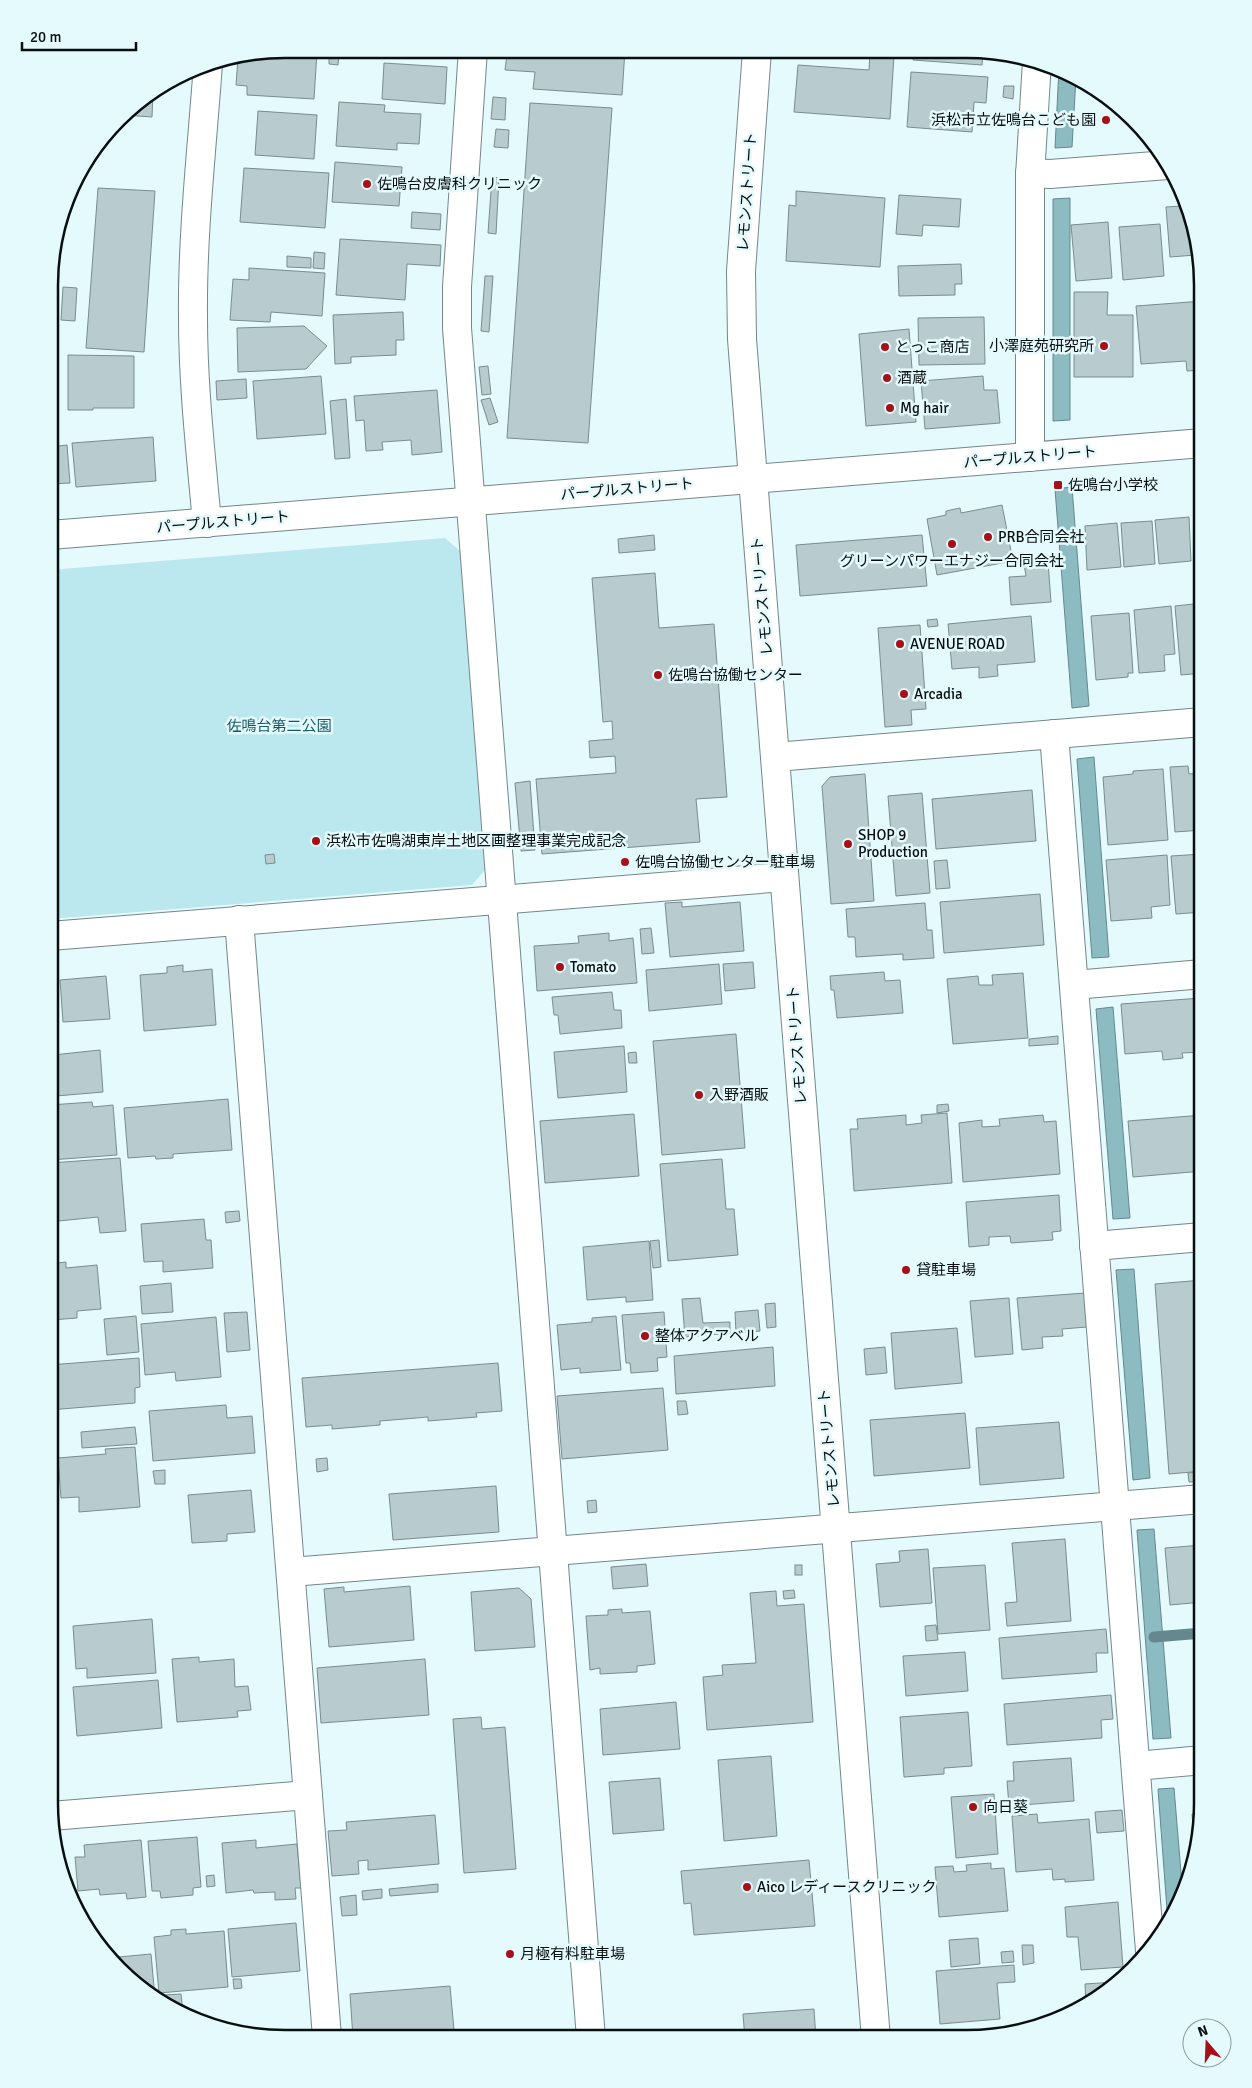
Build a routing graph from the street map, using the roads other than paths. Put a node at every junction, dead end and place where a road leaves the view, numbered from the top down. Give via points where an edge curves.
1 (472, 58) edge
2 (756, 58) edge
3 (1037, 69) edge
4 (207, 72) edge
5 (1160, 166) edge
6 (1030, 173) junction
7 (1195, 445) edge
8 (1030, 457) junction
9 (753, 479) junction
10 (470, 502) junction
11 (207, 523) junction
12 (58, 535) edge
13 (1195, 723) edge
14 (1054, 734) junction
15 (775, 757) junction
16 (784, 877) junction
17 (502, 900) junction
18 (239, 920) junction
19 (58, 935) edge
20 (1195, 975) edge
21 (1074, 985) junction
22 (1195, 1238) edge
23 (1094, 1246) junction
24 (1195, 1501) edge
25 (1115, 1506) junction
26 (836, 1529) junction
27 (553, 1551) junction
28 (291, 1572) junction
29 (1195, 1761) edge
30 (1136, 1766) junction
31 (308, 1795) junction
32 (58, 1815) edge
33 (1149, 1940) edge
34 (326, 2030) edge
35 (590, 2030) edge
36 (875, 2030) edge

1 - 10 street via 456,307
2 - 9 street, レモンストリート via 741,297
3 - 6 street
4 - 11 street via 193,318
5 - 6 street
6 - 8 street
7 - 8 street, パープルストリート
8 - 9 street, パープルストリート
9 - 10 street, パープルストリート
9 - 15 street, レモンストリート
10 - 11 street, パープルストリート
10 - 17 street
11 - 12 street, パープルストリート
13 - 14 street
14 - 15 street
14 - 21 street
15 - 16 street, レモンストリート
16 - 17 street
16 - 26 street, レモンストリート
17 - 18 street
17 - 27 street
18 - 19 street
18 - 28 street
20 - 21 street
21 - 23 street
22 - 23 street
23 - 25 street
24 - 25 street
25 - 26 street
25 - 30 street
26 - 27 street
26 - 36 street, レモンストリート
27 - 28 street
27 - 35 street
28 - 31 street
29 - 30 street
30 - 33 street
31 - 32 street
31 - 34 street

